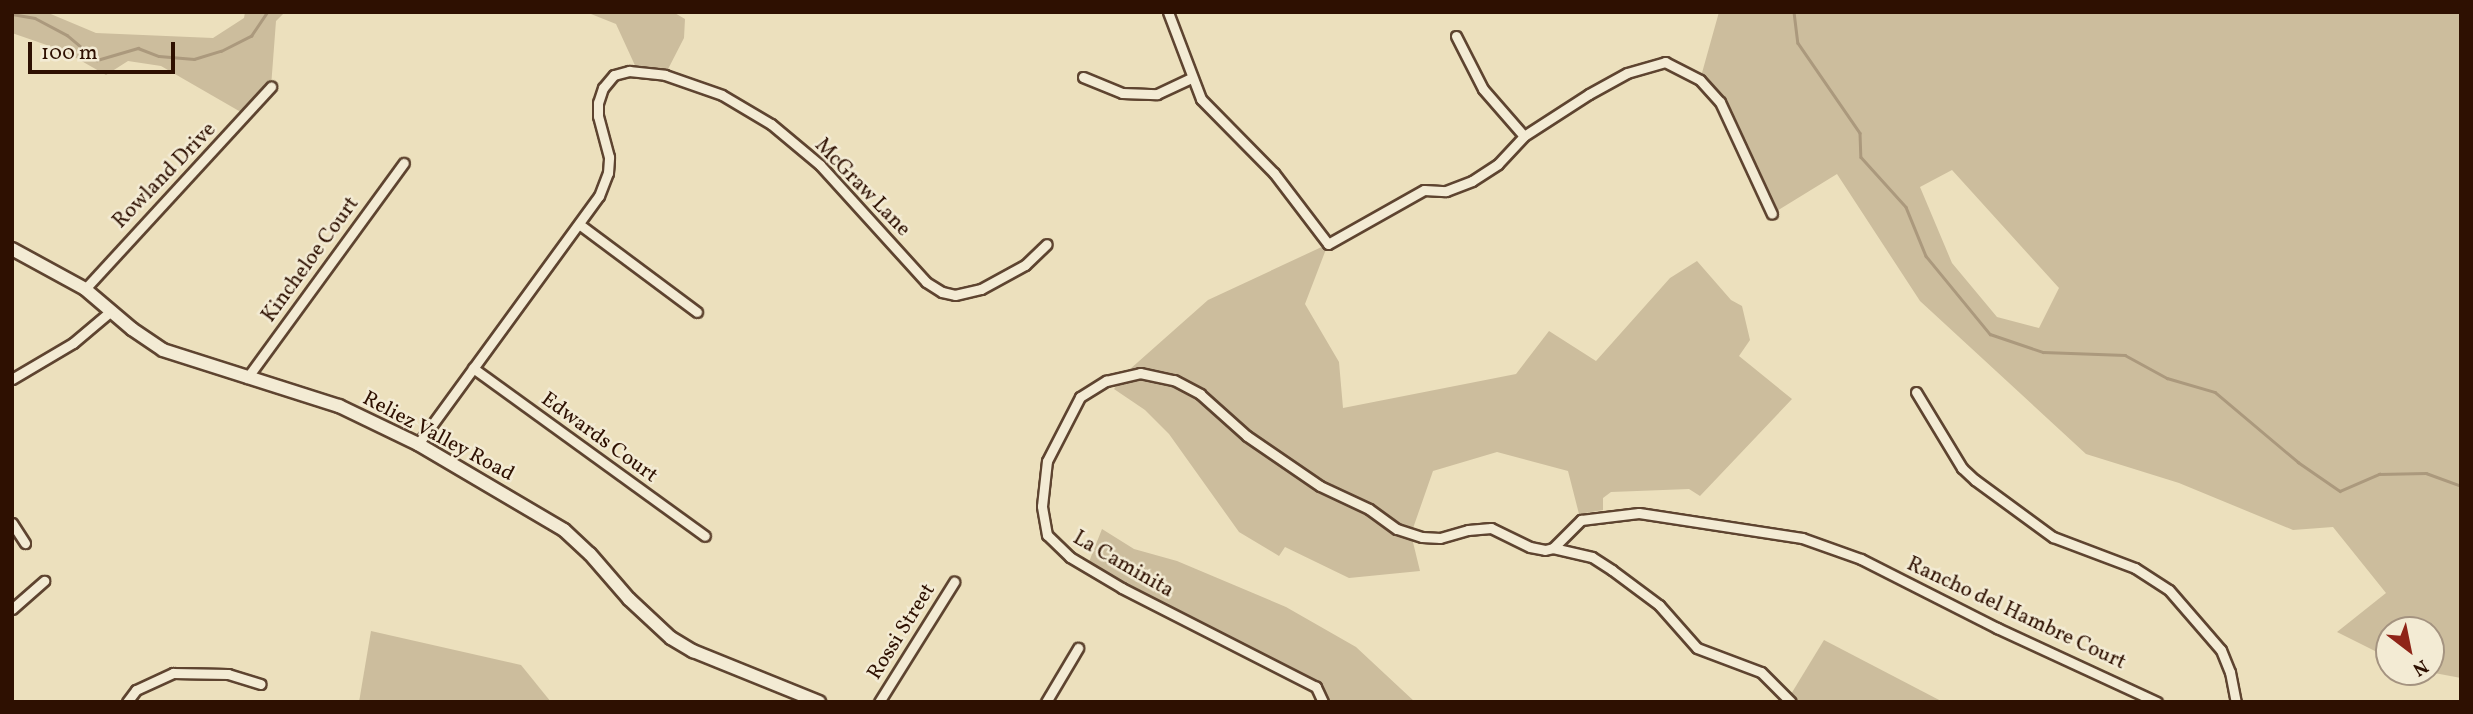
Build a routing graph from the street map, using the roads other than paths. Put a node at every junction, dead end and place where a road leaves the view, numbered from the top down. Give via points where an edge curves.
1 (1168, 12) edge
2 (1456, 36) dead end
3 (1083, 77) dead end
4 (1192, 78) junction
5 (271, 87) dead end
6 (1524, 136) junction
7 (404, 163) dead end
8 (1772, 214) dead end
9 (579, 224) junction
10 (1047, 244) dead end
11 (12, 249) edge
12 (85, 289) junction
13 (111, 311) junction
14 (697, 312) dead end
15 (473, 368) junction
16 (247, 378) junction
17 (12, 379) edge
18 (1916, 392) dead end
19 (418, 444) junction
20 (12, 523) edge
21 (705, 536) dead end
22 (25, 543) dead end
23 (1553, 548) junction
24 (44, 582) dead end
25 (954, 582) dead end
26 (12, 609) edge
27 (1078, 648) dead end
28 (260, 684) dead end
29 (796, 697) edge
30 (127, 702) edge
31 (818, 702) edge
32 (879, 702) edge
33 (1046, 702) edge
34 (1323, 702) edge
35 (1791, 702) edge
36 (2157, 702) edge
37 (2236, 702) edge

1 - 4 street
2 - 6 street via 1483,89
3 - 4 street via 1122,93 1157,94
4 - 6 street via 1201,99 1274,173 1328,244 1424,190 1446,191 1472,181 1498,164
5 - 12 street, Rowland Drive
6 - 8 street via 1627,73 1652,63 1677,65 1700,80 1720,102
7 - 16 street, Kincheloe Court
9 - 10 street, McGraw Lane via 608,173 598,103 614,75 629,71 665,75 722,95 771,124 820,165 926,282 942,292 956,295 981,289 1025,265
9 - 14 street
9 - 15 street, McGraw Lane
11 - 12 main road, Reliez Valley Road
12 - 13 main road, Reliez Valley Road
13 - 16 main road, Reliez Valley Road via 163,350
13 - 17 street via 74,343
15 - 19 street, McGraw Lane
15 - 21 street, Edwards Court
16 - 19 main road, Reliez Valley Road via 339,406
18 - 37 street via 1957,461 1975,480 2053,537 2135,568 2169,590 2221,650
19 - 29 main road, Reliez Valley Road via 564,530 629,599 683,645
20 - 22 street
23 - 34 street, La Caminita via 1530,547 1491,528 1440,538 1397,529 1274,456 1200,394 1174,380 1140,373 1106,381 1080,397 1047,461 1042,513 1047,536 1070,558 1122,588 1316,687
23 - 35 street via 1592,558 1612,570 1659,605 1697,648 1760,672
23 - 36 street, Rancho del Hambre Court via 1581,520 1639,513 1779,532 1861,559
24 - 26 street
25 - 32 street, Rossi Street
27 - 33 street
28 - 30 street via 228,674 173,673 136,690
29 - 31 main road, Reliez Valley Road

